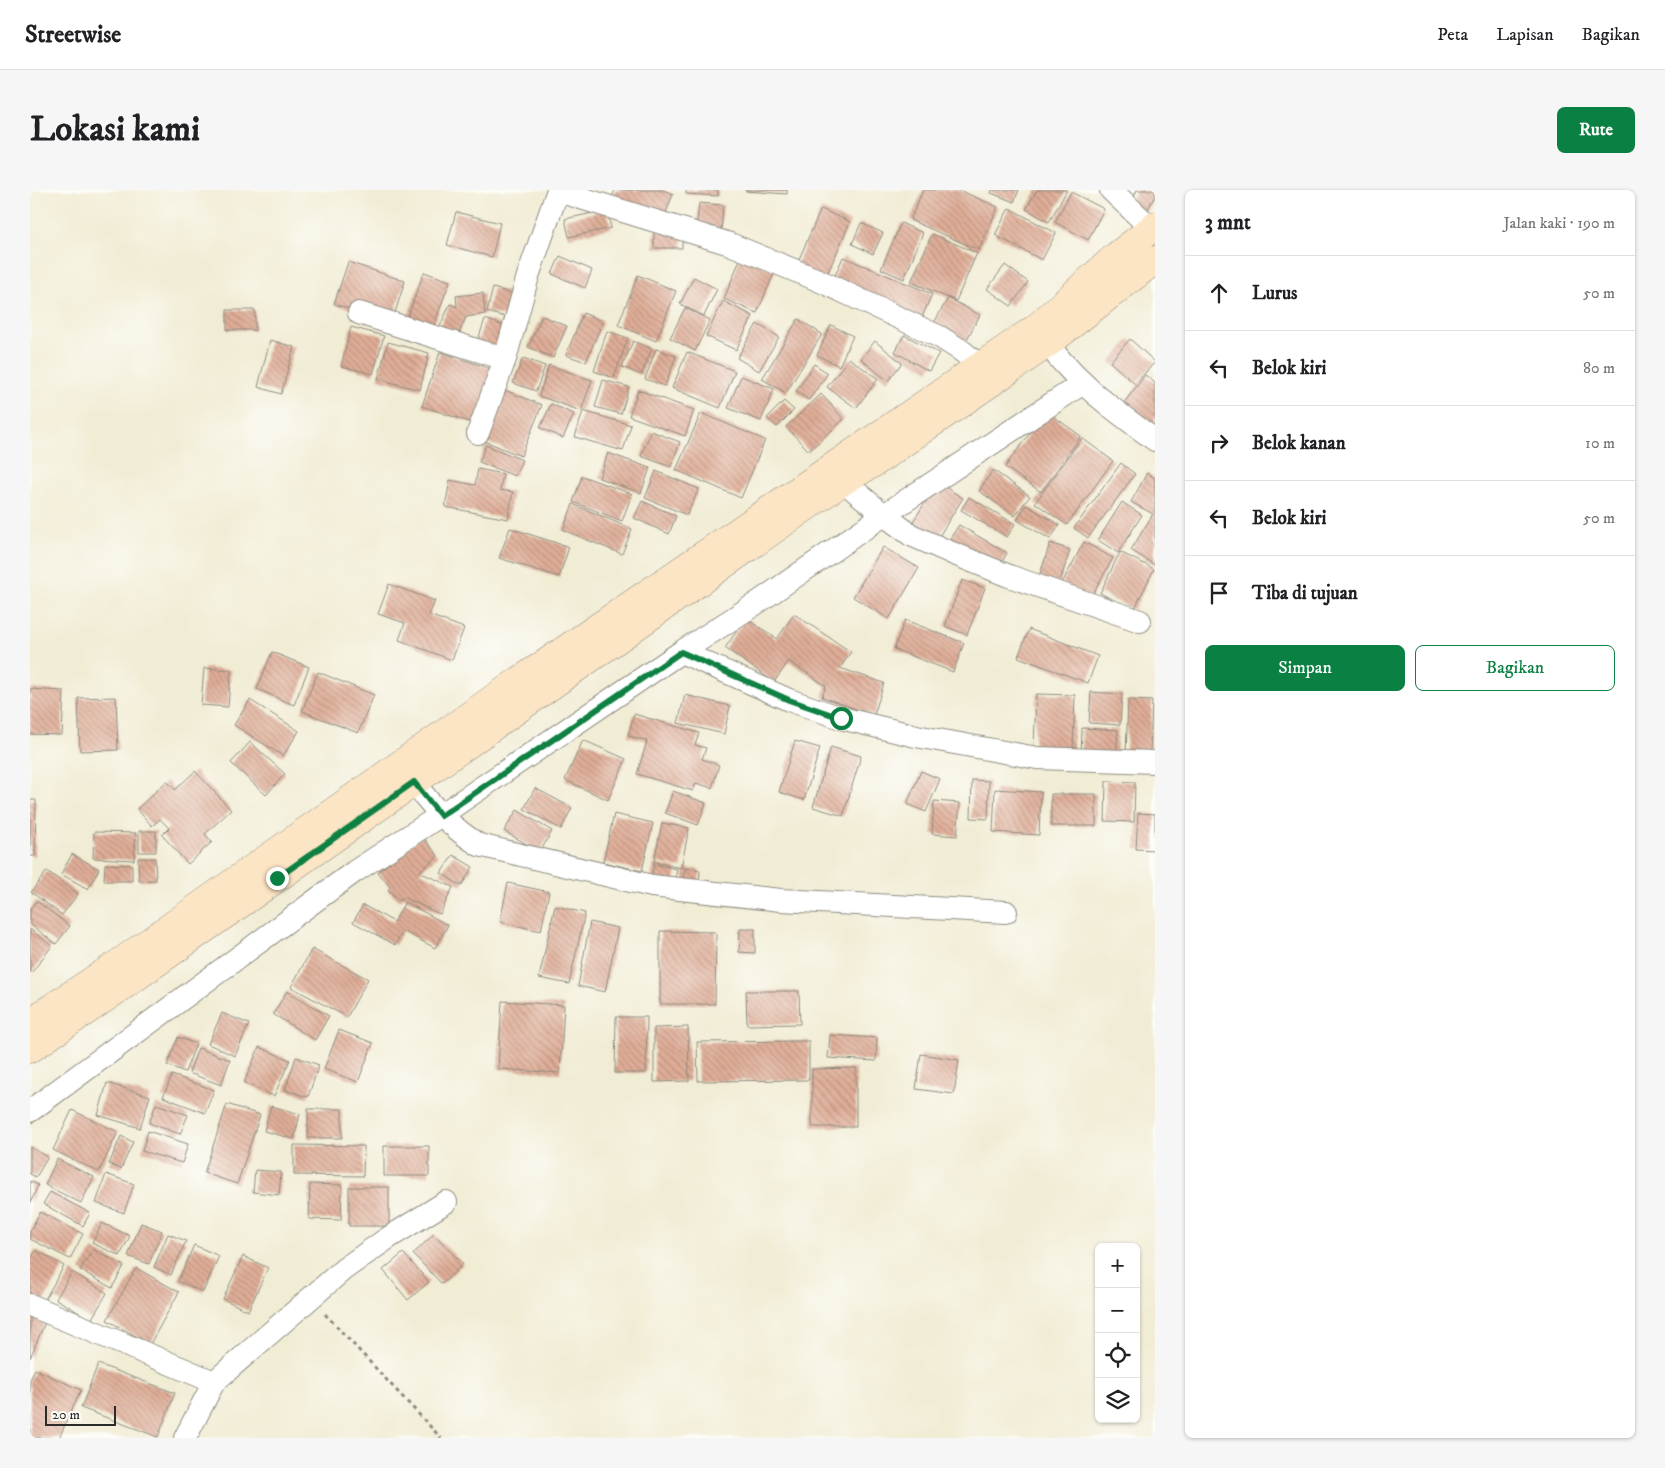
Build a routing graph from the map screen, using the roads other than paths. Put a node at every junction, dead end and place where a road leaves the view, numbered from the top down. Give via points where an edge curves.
1 (558, 190) edge
2 (1118, 197) edge
3 (1150, 226) edge
4 (1155, 260) edge
5 (359, 314) dead end
6 (1059, 357) junction
7 (505, 359) junction
8 (971, 359) junction
9 (478, 433) dead end
10 (1155, 440) edge
11 (865, 499) junction
12 (775, 518) junction
13 (1140, 621) dead end
14 (681, 652) junction
15 (1155, 762) edge
16 (417, 786) junction
17 (439, 813) junction
18 (270, 869) junction
19 (1006, 912) dead end
20 (124, 972) junction
21 (30, 1022) edge
22 (30, 1049) edge
23 (30, 1111) edge
24 (446, 1202) dead end
25 (30, 1305) edge
26 (214, 1382) junction
27 (185, 1438) edge

1 - 7 street via 528,276
1 - 8 street via 730,244 818,280 940,337
2 - 3 street
3 - 6 main road via 1115,258
4 - 6 main road
5 - 7 street
6 - 8 main road
6 - 10 street
6 - 11 street
6 - 11 main road via 874,462
7 - 9 street
8 - 12 main road
11 - 12 main road
11 - 13 street via 911,535 1009,576
11 - 14 street via 760,601
12 - 16 main road
12 - 18 main road via 497,696
14 - 15 street via 789,700 841,718 916,736 1038,758
14 - 17 street
16 - 17 street
16 - 18 main road
17 - 19 street via 479,845 652,886 781,900
17 - 23 street
18 - 20 main road
20 - 21 main road
20 - 22 main road
24 - 26 street via 344,1269
25 - 26 street
26 - 27 street

